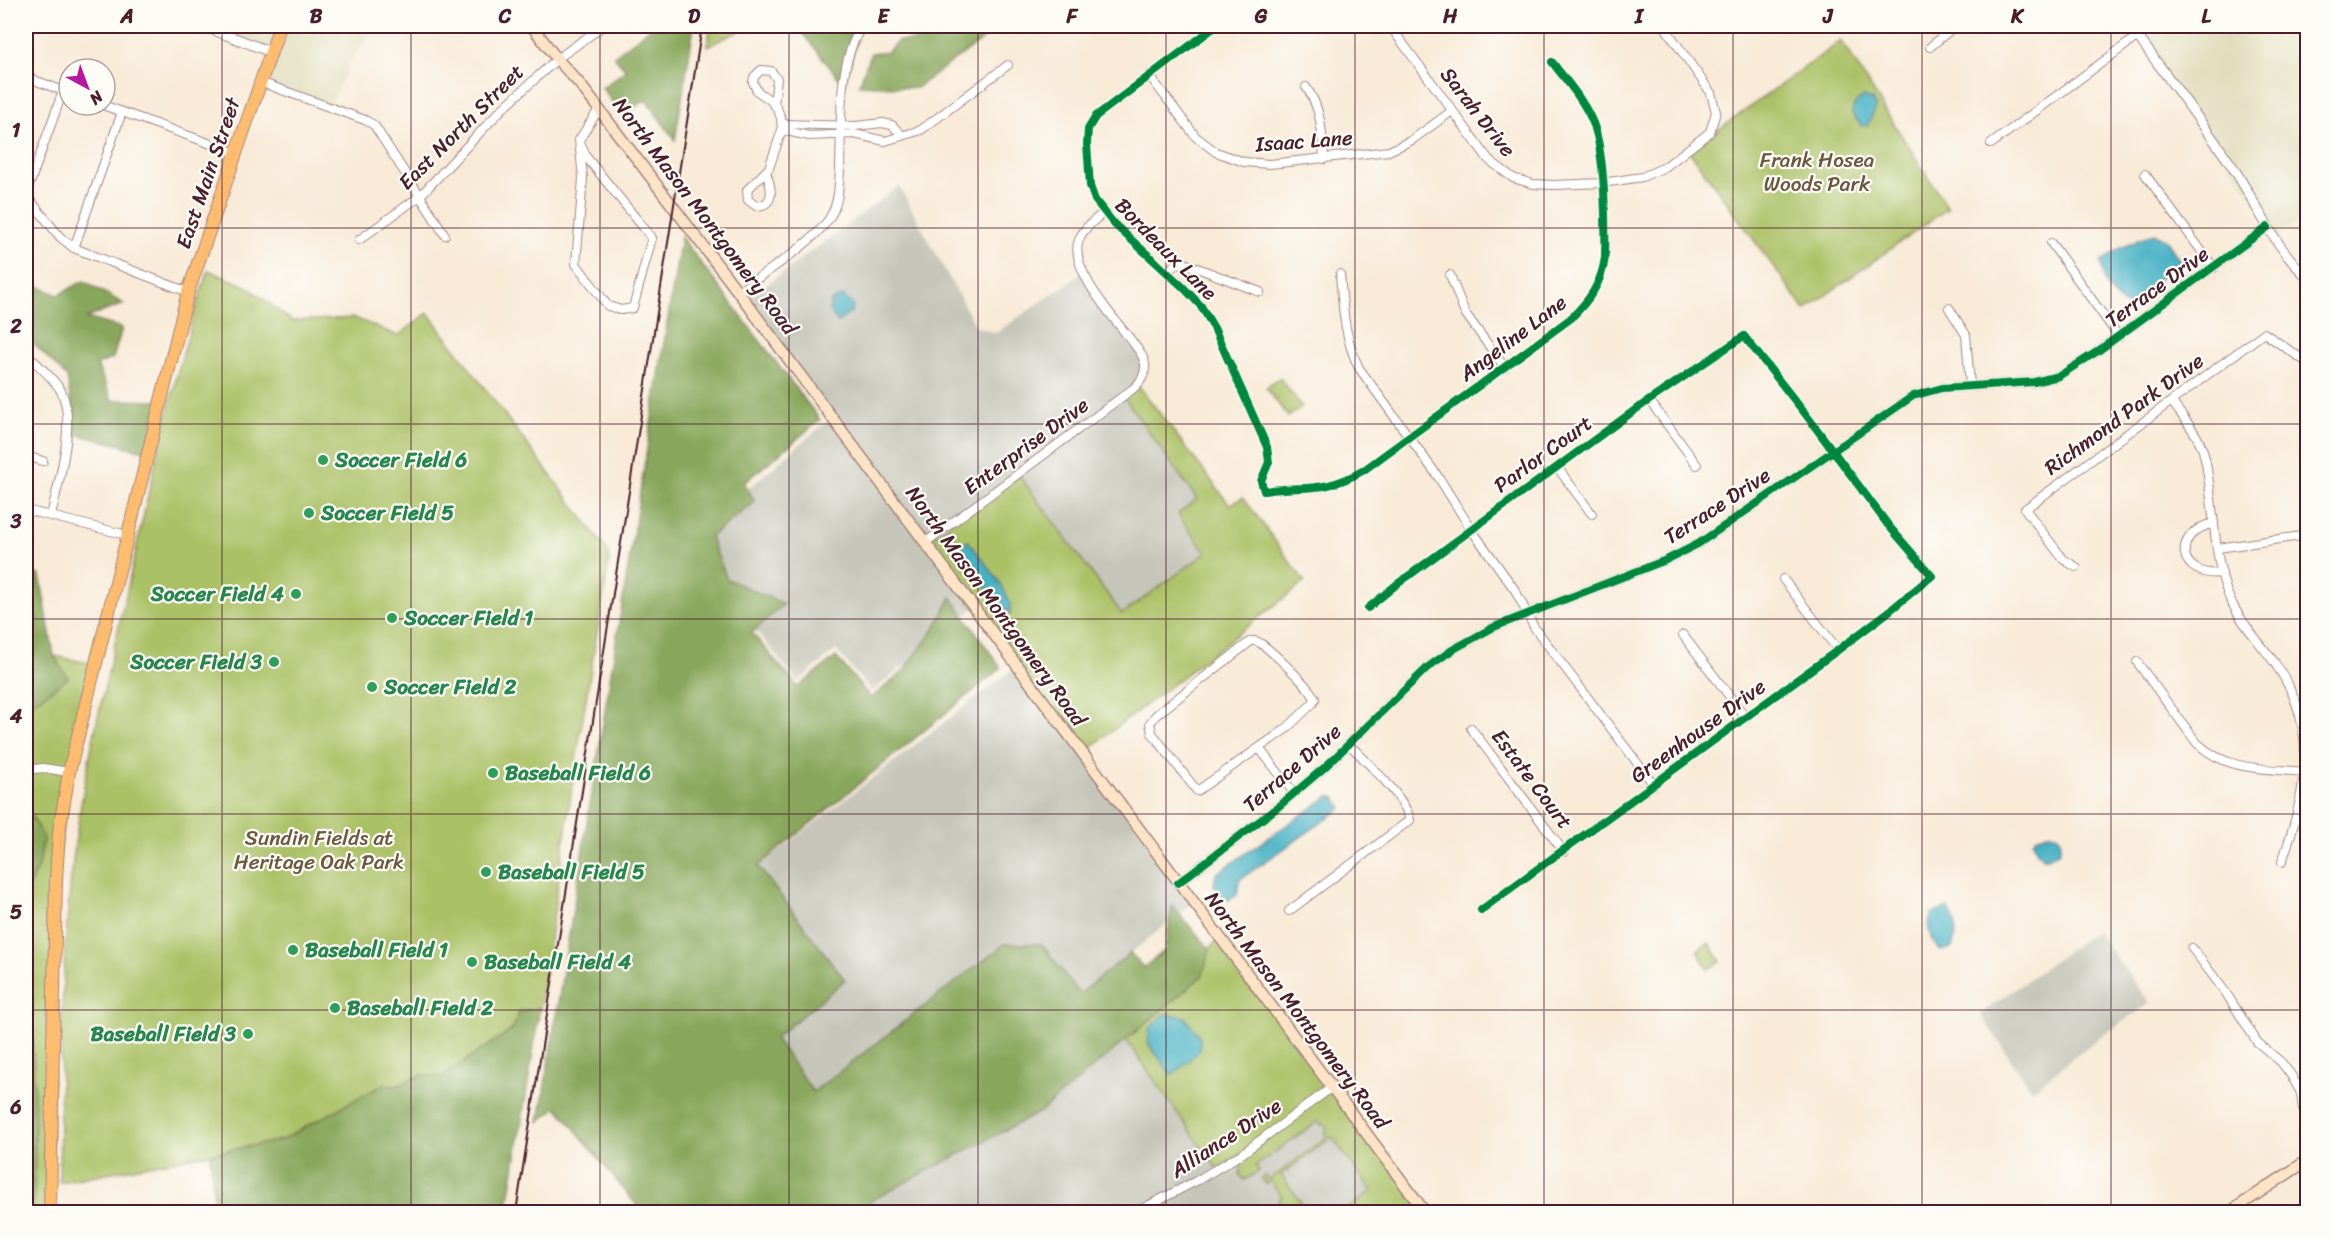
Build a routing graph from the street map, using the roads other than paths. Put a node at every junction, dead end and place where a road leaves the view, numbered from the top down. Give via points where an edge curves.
1 (203, 26) edge
2 (280, 26) edge
3 (532, 26) edge
4 (603, 26) edge
5 (862, 26) edge
6 (1216, 26) edge
7 (1390, 26) edge
8 (1664, 26) edge
9 (1955, 26) edge
10 (2130, 26) edge
11 (2138, 36) junction
12 (1930, 47) dead end
13 (271, 52) junction
14 (557, 59) junction
15 (1552, 62) dead end
16 (1008, 65) dead end
17 (1149, 75) junction
18 (26, 77) edge
19 (260, 82) junction
20 (1306, 87) dead end
21 (57, 89) edge
22 (774, 104) dead end
23 (117, 110) edge
24 (599, 110) junction
25 (1452, 111) junction
26 (122, 112) junction
27 (57, 115) edge
28 (782, 127) junction
29 (842, 130) junction
30 (901, 134) junction
31 (579, 140) junction
32 (1991, 144) dead end
33 (236, 153) junction
34 (1324, 159) junction
35 (766, 172) dead end
36 (2145, 174) dead end
37 (1602, 183) junction
38 (26, 194) edge
39 (420, 196) junction
40 (1103, 213) junction
41 (2268, 227) junction
42 (445, 235) dead end
43 (358, 240) dead end
44 (2051, 243) dead end
45 (74, 248) junction
46 (2214, 268) junction
47 (1167, 272) junction
48 (1340, 274) dead end
49 (1450, 275) dead end
50 (2307, 277) edge
51 (188, 292) junction
52 (738, 292) junction
53 (1260, 292) dead end
54 (1950, 308) dead end
55 (2119, 337) junction
56 (26, 353) edge
57 (2307, 363) edge
58 (1505, 368) junction
59 (1970, 386) junction
60 (1649, 400) junction
61 (2172, 402) junction
62 (1410, 438) junction
63 (1833, 450) junction
64 (26, 456) edge
65 (44, 461) dead end
66 (1697, 465) dead end
67 (1557, 467) junction
68 (1264, 491) joint
69 (26, 510) edge
70 (1592, 514) dead end
71 (51, 516) junction
72 (2214, 523) junction
73 (1471, 529) junction
74 (127, 535) junction
75 (2307, 535) edge
76 (926, 542) junction
77 (2218, 548) junction
78 (2076, 567) dead end
79 (2222, 573) junction
80 (1783, 579) dead end
81 (1368, 608) dead end
82 (1527, 614) junction
83 (1683, 635) dead end
84 (1838, 650) junction
85 (2137, 662) dead end
86 (1746, 718) junction
87 (1471, 728) dead end
88 (1349, 744) junction
89 (1259, 748) junction
90 (26, 770) edge
91 (69, 772) junction
92 (2306, 772) junction
93 (1654, 785) junction
94 (1294, 793) junction
95 (1564, 852) junction
96 (2282, 862) dead end
97 (1178, 883) junction
98 (1481, 910) dead end
99 (1289, 911) dead end
100 (2192, 948) dead end
101 (1332, 1088) junction
102 (2304, 1095) edge
103 (2307, 1117) edge
104 (2307, 1160) edge
105 (50, 1212) edge
106 (1136, 1212) edge
107 (1425, 1212) edge
108 (2230, 1212) edge

1 - 13 street
2 - 13 main road, East Main Street
3 - 14 main road, North Mason Montgomery Road
4 - 14 street, East North Street
5 - 29 street via 847,64
6 - 17 street, Bordeaux Lane
7 - 25 street, Sarah Drive
8 - 37 street, Sarah Drive via 1711,93 1716,112 1712,128 1689,151 1651,174
9 - 12 street
10 - 11 street
11 - 32 street
11 - 41 street via 2230,163
13 - 19 main road, East Main Street
14 - 24 main road, North Mason Montgomery Road
14 - 39 street, East North Street via 501,110
15 - 37 street, Angeline Lane via 1593,122
16 - 30 street via 921,130
17 - 34 street, Isaac Lane via 1186,125 1216,152 1255,164
17 - 40 street, Bordeaux Lane via 1096,116 1087,134 1090,186
18 - 21 street
19 - 33 main road, East Main Street
19 - 39 street via 374,125
20 - 34 street via 1318,106
22 - 28 street
23 - 26 street
24 - 31 street
24 - 52 main road, North Mason Montgomery Road
25 - 34 street, Isaac Lane via 1399,147
25 - 37 street, Sarah Drive via 1489,160 1513,178 1543,185
26 - 33 street
26 - 45 street
27 - 38 street
28 - 29 street via 809,136
28 - 35 street
29 - 30 street via 885,141
29 - 30 street via 882,123 892,125
29 - 52 street via 837,198 830,217 817,233
31 - 31 street via 583,178 576,264 608,306 633,309 652,238 586,158
33 - 51 main road, East Main Street
36 - 46 street
37 - 58 street, Angeline Lane via 1605,257 1594,292 1570,319
38 - 45 street via 60,237
39 - 42 street
39 - 43 street, East North Street
40 - 47 street, Bordeaux Lane
40 - 76 street, Enterprise Drive via 1083,230 1077,242 1078,260 1085,277 1143,358 1145,375 1134,388
41 - 46 street, Terrace Drive
41 - 50 street
44 - 55 street
45 - 51 street
46 - 55 street, Terrace Drive
47 - 53 street via 1184,263
47 - 68 street, Bordeaux Lane via 1206,315 1261,432 1269,462 1262,481
48 - 62 street via 1352,354
49 - 58 street via 1465,313
51 - 74 main road, East Main Street
52 - 76 main road, North Mason Montgomery Road
54 - 59 street via 1966,334
55 - 59 street, Terrace Drive via 2059,376 2034,382
56 - 71 street via 57,386 64,400 65,452
57 - 61 street, Richmond Park Drive via 2264,333
58 - 62 street, Angeline Lane
59 - 63 street, Terrace Drive via 1913,396
60 - 63 street, Parlor Court via 1744,336
60 - 66 street
60 - 67 street, Parlor Court
61 - 72 street via 2200,443
61 - 78 street, Richmond Park Drive via 2025,509 2064,559
62 - 68 street, Angeline Lane via 1336,484 1316,489
62 - 73 street
63 - 82 street, Terrace Drive via 1698,544
63 - 84 street, Greenhouse Drive via 1888,525 1932,576
64 - 65 street
67 - 70 street
67 - 73 street, Parlor Court
69 - 71 street
71 - 74 street
72 - 77 street
72 - 79 street via 2193,531 2186,551 2197,570
73 - 81 street, Parlor Court
73 - 82 street via 1515,590
74 - 91 main road, East Main Street
75 - 77 street
76 - 97 main road, North Mason Montgomery Road
77 - 79 street
79 - 92 street via 2232,604 2277,667 2297,704
80 - 84 street
82 - 88 street, Terrace Drive via 1452,650
82 - 93 street
83 - 86 street
84 - 86 street, Greenhouse Drive
85 - 92 street via 2197,743 2217,760 2238,766
86 - 93 street, Greenhouse Drive
87 - 95 street, Estate Court
88 - 94 street, Terrace Drive
88 - 99 street via 1387,784 1410,820
89 - 89 street via 1286,729 1315,699 1256,641 1242,646 1150,723 1152,733 1197,791
89 - 94 street
90 - 91 street
91 - 105 main road, East Main Street via 56,879
92 - 96 street
93 - 95 street, Greenhouse Drive
94 - 97 street, Terrace Drive
95 - 98 street, Greenhouse Drive
97 - 101 main road, North Mason Montgomery Road
100 - 102 street via 2257,1042 2282,1062
101 - 106 street, Alliance Drive via 1253,1147
101 - 107 main road, North Mason Montgomery Road
102 - 103 street
104 - 108 main road

